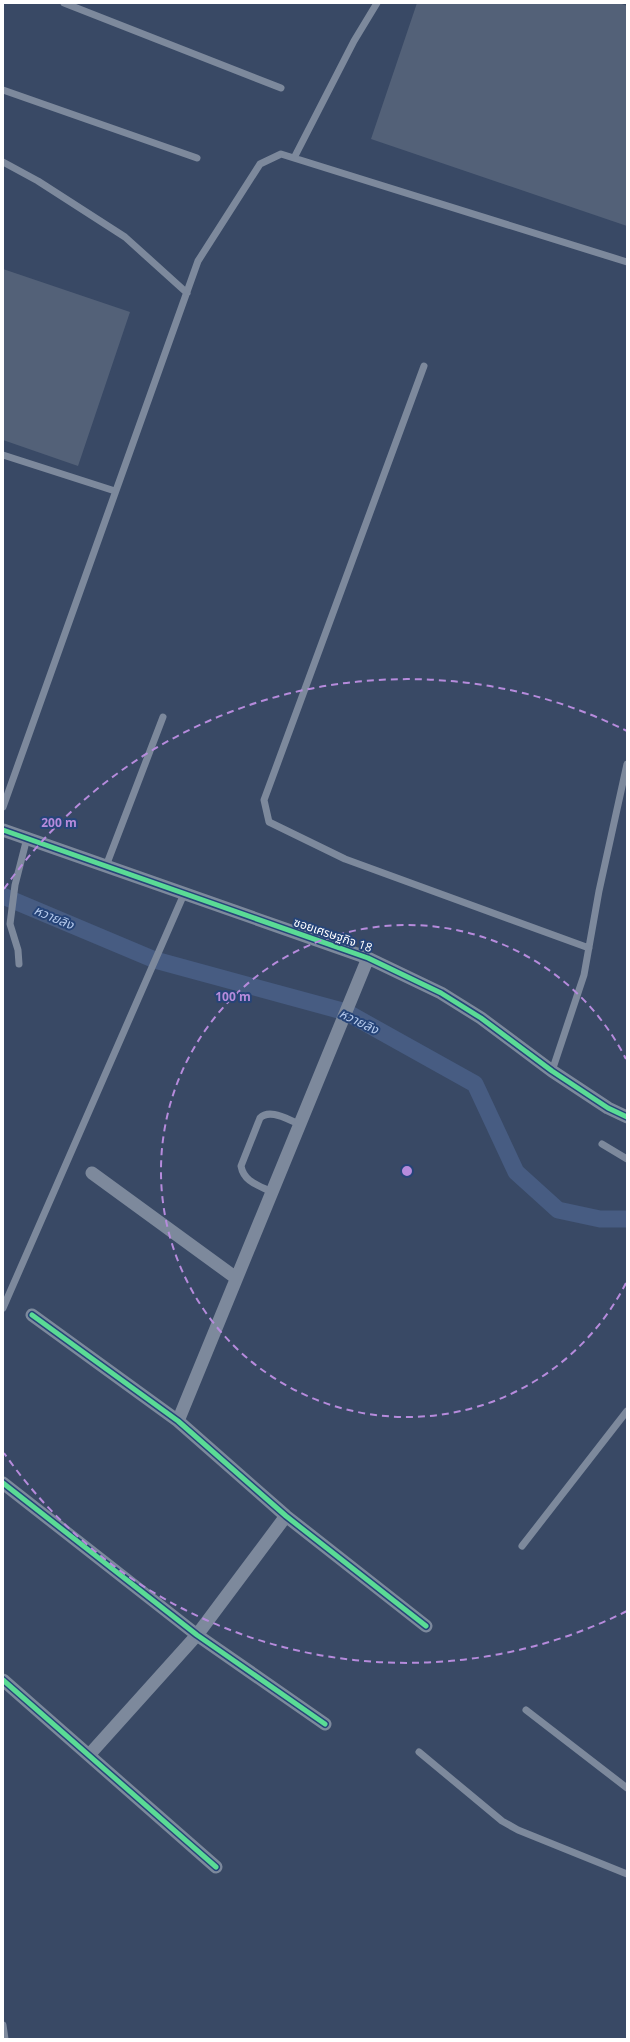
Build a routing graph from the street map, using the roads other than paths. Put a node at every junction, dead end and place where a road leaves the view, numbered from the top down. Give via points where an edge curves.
1 (64, 3) edge
2 (377, 3) edge
3 (281, 88) dead end
4 (3, 90) edge
5 (197, 158) dead end
6 (294, 158) junction
7 (3, 162) edge
8 (627, 262) edge
9 (187, 293) junction
10 (424, 366) dead end
11 (3, 455) edge
12 (115, 492) junction
13 (163, 716) dead end
14 (627, 764) edge
15 (3, 807) edge
16 (3, 830) edge
17 (27, 838) junction
18 (106, 866) junction
19 (184, 894) junction
20 (588, 948) junction
21 (368, 958) junction
22 (19, 964) dead end
23 (552, 1071) junction
24 (627, 1118) edge
25 (300, 1124) junction
26 (602, 1144) dead end
27 (627, 1159) edge
28 (92, 1173) dead end
29 (272, 1192) junction
30 (236, 1278) junction
31 (3, 1308) edge
32 (32, 1315) dead end
33 (627, 1411) edge
34 (178, 1421) junction
35 (3, 1483) edge
36 (286, 1516) junction
37 (522, 1546) dead end
38 (426, 1626) dead end
39 (197, 1635) junction
40 (3, 1680) edge
41 (526, 1710) dead end
42 (325, 1724) dead end
43 (419, 1752) dead end
44 (89, 1755) junction
45 (627, 1788) edge
46 (216, 1866) dead end
47 (627, 1874) edge
48 (3, 2025) edge
49 (6, 2039) edge

1 - 3 lane
2 - 6 lane via 354,41
4 - 5 lane
6 - 8 lane
6 - 9 lane via 281,154 260,164 198,261
7 - 9 lane via 38,181 125,237
9 - 12 lane
10 - 20 lane via 264,800 269,822 345,859
11 - 12 lane
12 - 15 lane
13 - 18 lane
14 - 20 lane
16 - 17 street, ซอยเศรษฐกิจ 18
17 - 18 street, ซอยเศรษฐกิจ 18
17 - 22 lane via 15,885 10,924 18,950
18 - 19 street, ซอยเศรษฐกิจ 18
19 - 21 street, ซอยเศรษฐกิจ 18
19 - 31 lane
20 - 23 lane via 584,975
21 - 23 street, ซอยเศรษฐกิจ 18 via 448,997 482,1018
21 - 25 street
23 - 24 street, ซอยเศรษฐกิจ 18
25 - 29 street
25 - 29 lane via 270,1113 260,1118 241,1166 247,1180
26 - 27 lane
28 - 30 street
29 - 30 street
30 - 34 street
32 - 34 street
33 - 37 lane
34 - 36 street
35 - 39 street
36 - 38 street
36 - 39 street
39 - 42 street
39 - 44 street
40 - 44 street
41 - 45 lane
43 - 47 lane via 502,1822
44 - 46 street
48 - 49 lane

